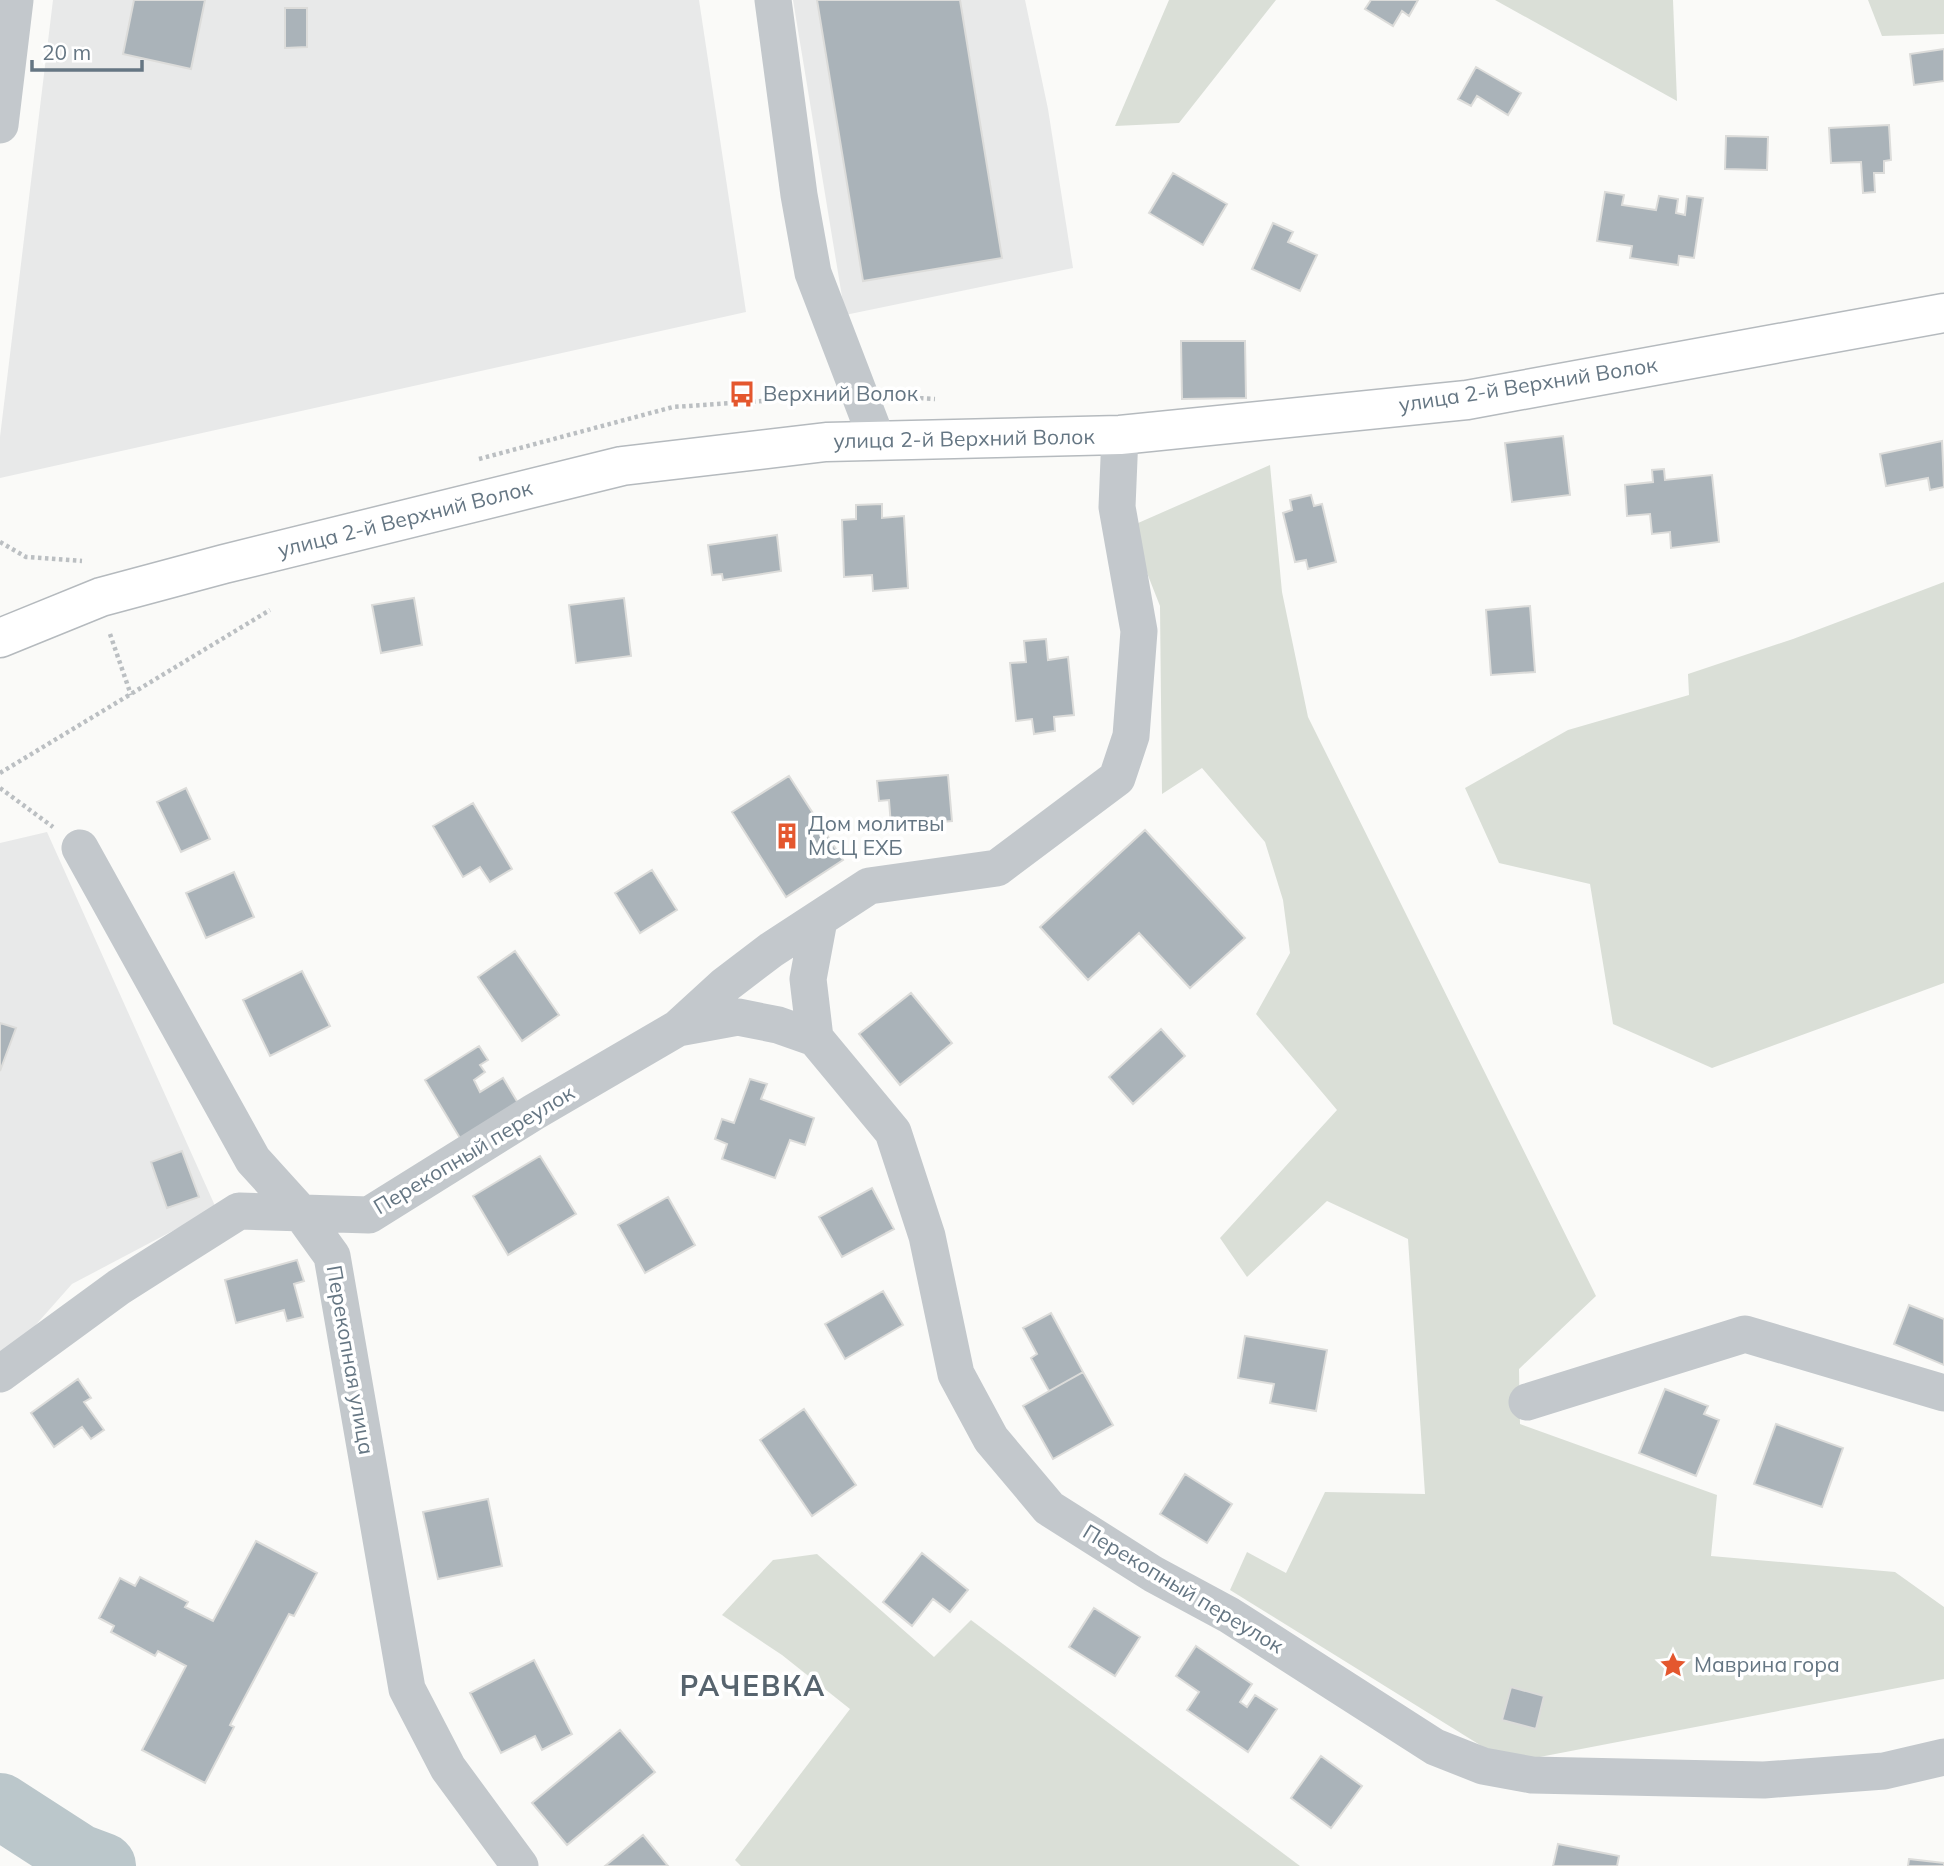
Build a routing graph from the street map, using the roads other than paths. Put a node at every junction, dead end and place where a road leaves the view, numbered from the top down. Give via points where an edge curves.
1 (15, 0) edge
2 (773, 0) edge
3 (0, 125) edge
4 (1944, 313) edge
5 (1119, 435) junction
6 (877, 440) junction
7 (0, 638) edge
8 (80, 848) road end
9 (819, 920) junction
10 (678, 1028) junction
11 (816, 1038) junction
12 (300, 1213) junction
13 (0, 1374) edge
14 (1944, 1393) edge
15 (1527, 1402) dead end
16 (1944, 1758) edge
17 (520, 1866) edge

1 - 3 street
2 - 6 street via 813,273
4 - 5 main road, улица 2-й Верхний Волок via 1466,400
5 - 6 main road, улица 2-й Верхний Волок
5 - 9 street, Перекопный переулок via 1117,506 1139,631 1131,736 1117,778 997,868 869,886
6 - 7 main road, улица 2-й Верхний Волок via 622,466 250,557 97,579
8 - 12 street, Перекопная улица via 253,1160
9 - 10 street, Перекопный переулок via 725,985
9 - 11 street via 808,979
10 - 11 street via 738,1017
10 - 12 street, Перекопный переулок via 369,1215
11 - 16 street, Перекопный переулок via 893,1132 927,1236 956,1374 991,1439 1049,1508 1153,1574 1229,1615 1435,1747 1483,1766 1532,1776 1764,1780 1884,1771
12 - 13 street, Перекопный переулок via 239,1211 119,1287
12 - 17 street, Перекопная улица via 332,1256 407,1689 448,1768
14 - 15 street via 1745,1335

